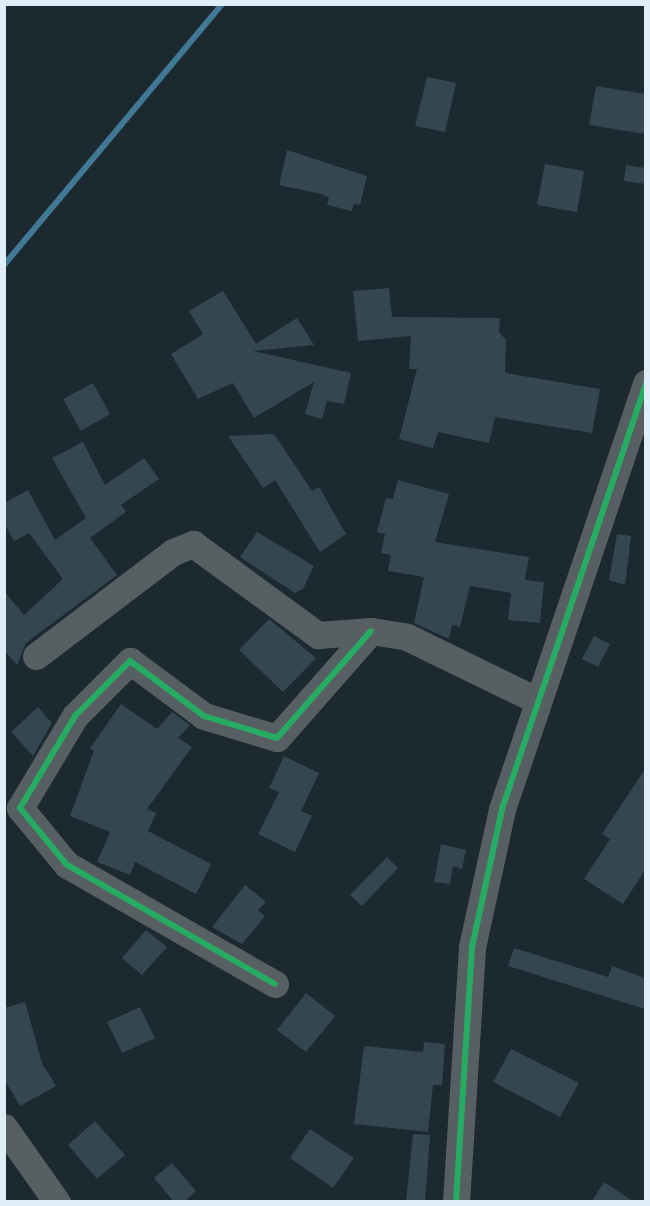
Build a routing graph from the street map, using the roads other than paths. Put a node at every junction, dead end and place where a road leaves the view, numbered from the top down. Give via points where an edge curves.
1 (645, 383) edge
2 (371, 631) junction
3 (36, 656) dead end
4 (536, 700) junction
5 (275, 984) dead end
6 (4, 1127) edge
7 (57, 1202) edge
8 (456, 1202) edge

1 - 4 street
2 - 3 street via 318,635 193,544 173,552
2 - 4 street via 407,637
2 - 5 street via 277,738 204,716 130,662 75,716 20,808 67,865
4 - 8 street via 502,809 472,947
6 - 7 street

